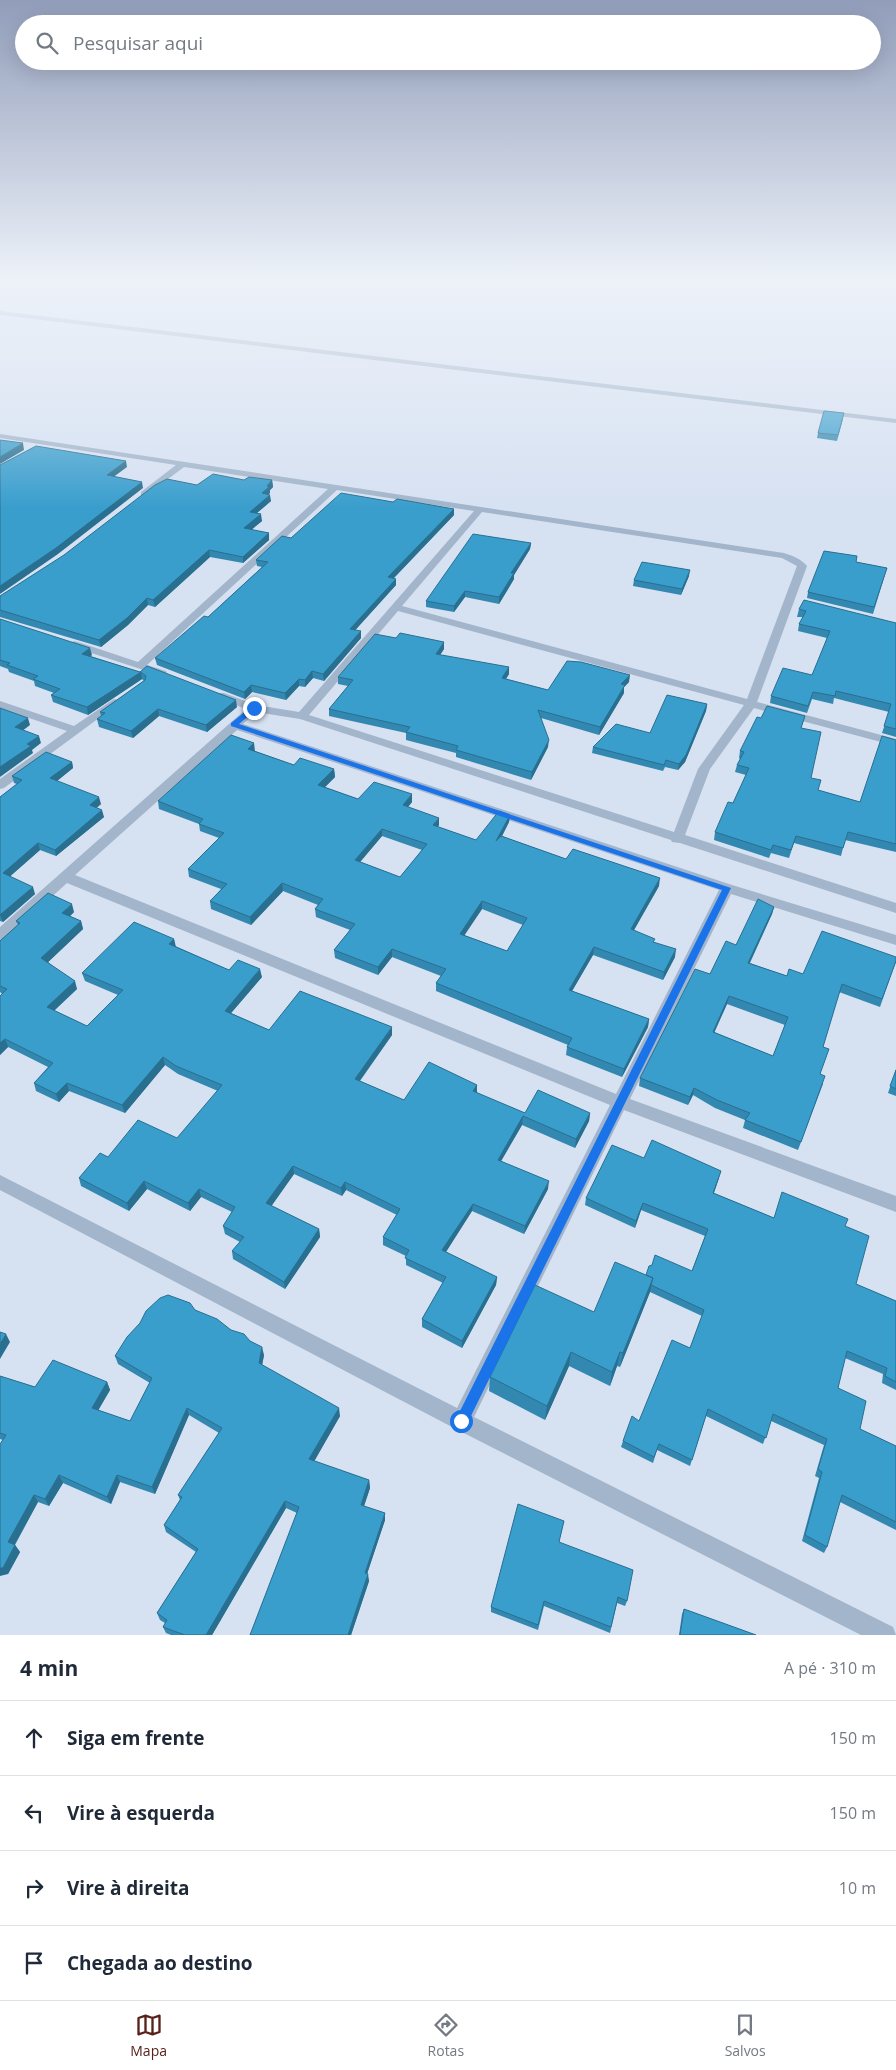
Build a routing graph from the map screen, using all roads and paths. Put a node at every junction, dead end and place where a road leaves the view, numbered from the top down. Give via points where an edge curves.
1 (311, 354) edge
2 (332, 354) edge
3 (672, 400) dead end
4 (896, 421) edge
5 (0, 436) edge
6 (44, 442) junction
7 (30, 452) edge
8 (184, 463) junction
9 (336, 487) junction
10 (138, 499) edge
11 (480, 509) junction
12 (395, 607) junction
13 (66, 642) edge
14 (141, 665) junction
15 (176, 679) edge
16 (211, 692) edge
17 (126, 694) edge
18 (0, 704) edge
19 (751, 704) junction
20 (254, 708) junction
21 (302, 716) junction
22 (234, 725) junction
23 (75, 730) junction
24 (896, 743) edge
25 (0, 785) edge
26 (677, 839) junction
27 (66, 877) junction
28 (727, 888) junction
29 (896, 908) edge
30 (0, 935) edge
31 (896, 940) edge
32 (620, 1102) junction
33 (0, 1182) edge
34 (896, 1204) edge
35 (461, 1421) junction
36 (885, 1635) edge

1 - 3 street
2 - 4 street
5 - 6 street
6 - 7 street
6 - 8 street
8 - 9 street
8 - 10 street
9 - 11 street
9 - 14 street
11 - 12 street
11 - 19 street via 784,556 797,561 802,566 796,600
12 - 19 street
12 - 21 street
13 - 14 street
14 - 15 street
16 - 20 street
17 - 23 street
18 - 23 street
19 - 24 street
19 - 26 street via 704,769
20 - 21 street
20 - 22 street
21 - 26 street
22 - 27 street
22 - 28 street
23 - 25 street
26 - 29 street
27 - 30 street
27 - 32 street
28 - 31 street
28 - 32 street
32 - 34 street
32 - 35 street
33 - 35 street
35 - 36 street

